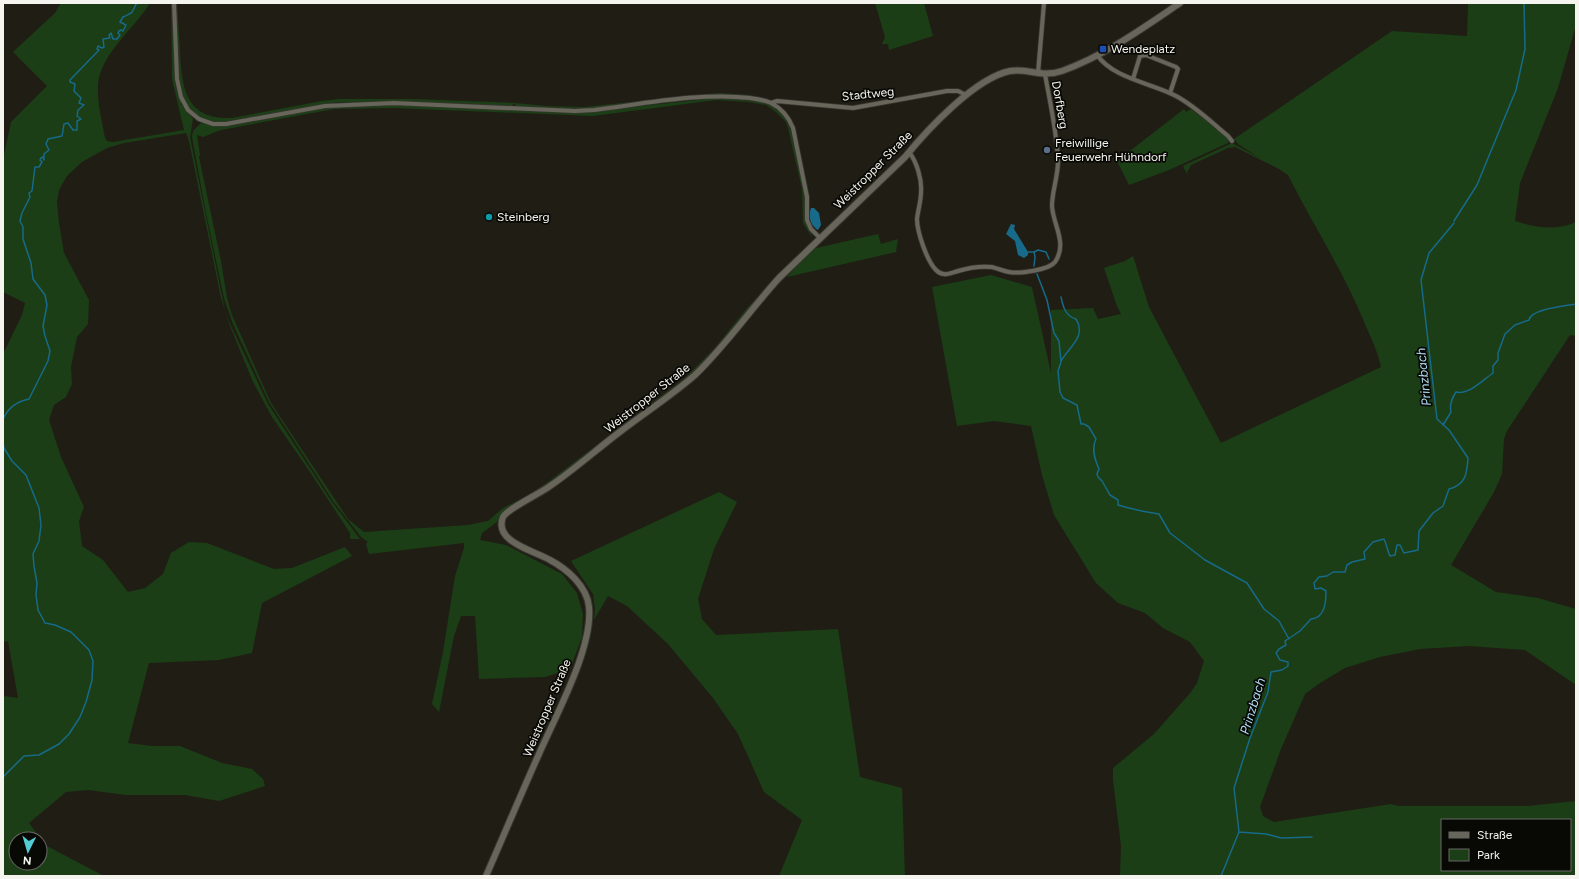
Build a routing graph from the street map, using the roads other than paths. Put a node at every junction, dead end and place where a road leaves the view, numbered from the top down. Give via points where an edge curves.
1 (174, 3) edge
2 (1044, 3) edge
3 (1180, 3) edge
4 (1097, 55) junction
5 (1038, 74) junction
6 (1045, 74) junction
7 (1133, 79) junction
8 (1170, 93) junction
9 (966, 95) junction
10 (771, 103) junction
11 (1232, 141) dead end
12 (909, 152) junction
13 (820, 238) junction
14 (486, 876) edge

1 - 10 street, Stadtweg via 178,91 188,110 199,119 213,124 226,124 340,104 394,103 584,111 711,97 747,98
2 - 5 street
3 - 4 street, Weistropper Straße
4 - 6 street, Weistropper Straße via 1062,71
4 - 7 street via 1124,76
5 - 6 street, Weistropper Straße
5 - 9 street, Weistropper Straße via 1009,71
6 - 12 street, Dorfberg via 1058,160 1052,206 1061,244 1055,262 1050,266 1016,273 992,267 944,274 938,272 920,234 917,220 920,178
7 - 8 street
7 - 8 street via 1140,56 1146,55 1178,69
8 - 11 street
9 - 10 street, Stadtweg via 958,91 947,91 848,108 777,101
9 - 12 street, Weistropper Straße via 920,138
10 - 13 street, Stadtweg via 791,122 807,197 807,220 811,229
12 - 13 street, Weistropper Straße
13 - 14 street, Weistropper Straße via 761,298 696,375 540,494 504,515 502,525 508,538 549,559 575,580 586,597 589,621 584,648 570,684

